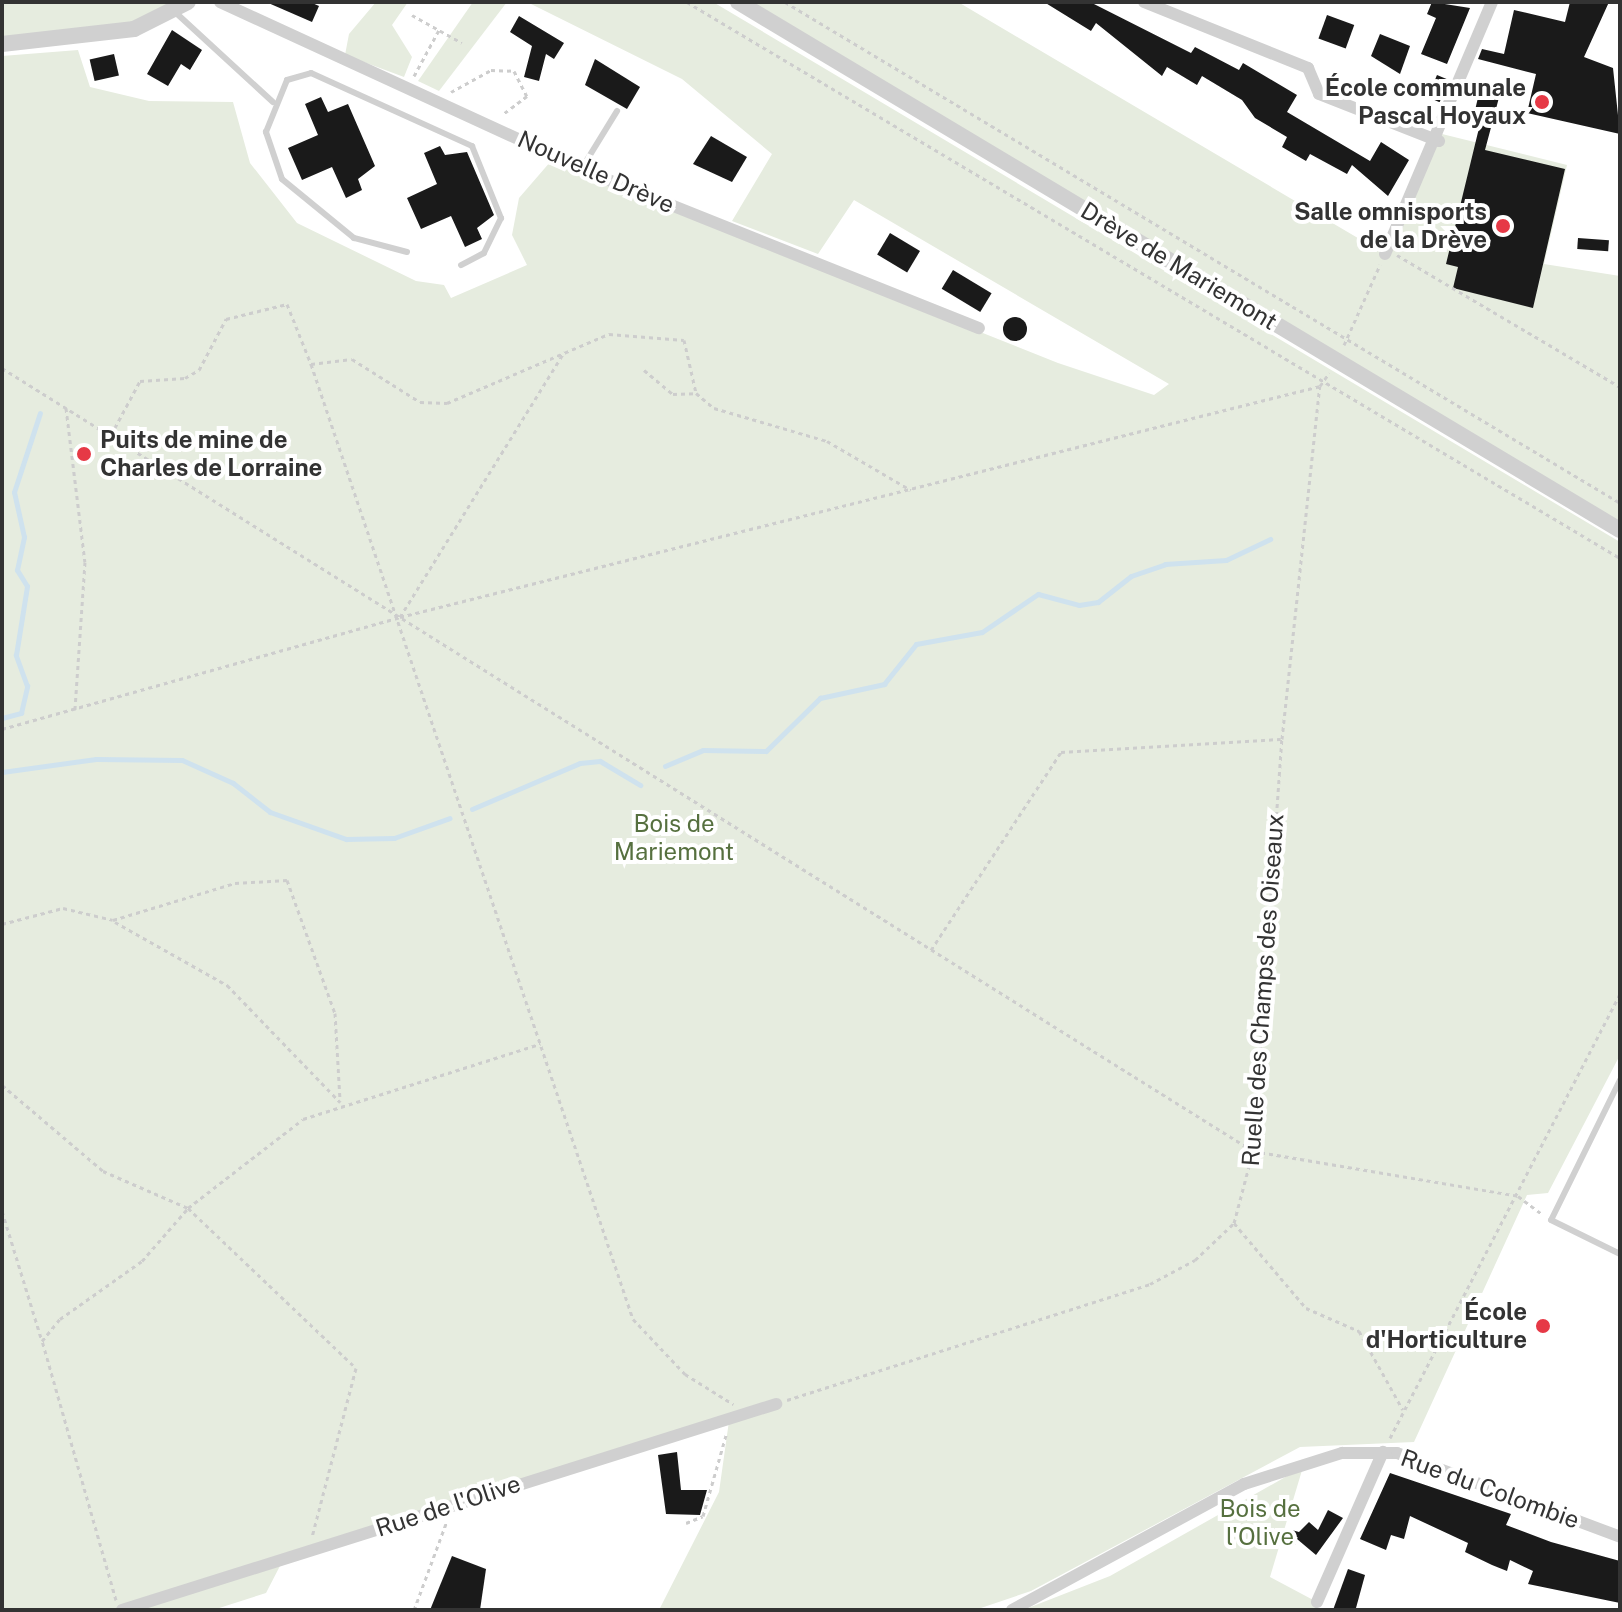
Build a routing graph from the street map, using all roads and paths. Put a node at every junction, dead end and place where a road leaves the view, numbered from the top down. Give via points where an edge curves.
1 (220, 2) edge
2 (687, 2) edge
3 (738, 2) edge
4 (785, 2) edge
5 (1144, 2) edge
6 (1492, 2) edge
7 (181, 7) edge
8 (412, 15) dead end
9 (439, 30) junction
10 (462, 43) dead end
11 (2, 44) edge
12 (408, 87) junction
13 (438, 101) junction
14 (273, 102) junction
15 (617, 111) dead end
16 (485, 122) junction
17 (1439, 141) junction
18 (582, 168) junction
19 (1386, 251) junction
20 (407, 252) dead end
21 (461, 265) dead end
22 (979, 328) dead end
23 (1346, 339) junction
24 (564, 352) junction
25 (1337, 361) junction
26 (311, 364) junction
27 (2, 368) edge
28 (644, 370) dead end
29 (1323, 381) junction
30 (1320, 386) junction
31 (1620, 387) edge
32 (696, 393) junction
33 (66, 408) junction
34 (111, 436) junction
35 (911, 490) junction
36 (1620, 503) edge
37 (1620, 530) edge
38 (1620, 558) edge
39 (400, 617) junction
40 (75, 710) junction
41 (2, 729) edge
42 (1282, 739) junction
43 (113, 920) junction
44 (2, 924) edge
45 (931, 950) junction
46 (1620, 994) edge
47 (540, 1044) junction
48 (1620, 1080) edge
49 (2, 1085) edge
50 (340, 1102) junction
51 (1253, 1151) junction
52 (1518, 1196) junction
53 (188, 1208) junction
54 (2, 1211) edge
55 (1551, 1220) junction
56 (1234, 1223) junction
57 (1620, 1254) edge
58 (42, 1341) junction
59 (776, 1404) joint
60 (1404, 1411) junction
61 (738, 1414) junction
62 (1383, 1452) junction
63 (452, 1506) junction
64 (686, 1523) dead end
65 (1620, 1537) edge
66 (309, 1549) junction
67 (1317, 1602) dead end
68 (122, 1610) edge
69 (414, 1610) edge
70 (1012, 1610) edge

1 - 12 street, Nouvelle Drève
2 - 29 path
3 - 25 street, Drève de Mariemont
4 - 23 path
5 - 17 street via 1308,68 1319,94
6 - 17 street
7 - 11 street via 117,33
7 - 14 lane
8 - 9 path
9 - 10 path
9 - 12 path
12 - 13 street, Nouvelle Drève
13 - 16 street, Nouvelle Drève
13 - 16 path via 485,72 514,71 527,96
14 - 20 lane via 268,149 289,188 354,238
14 - 21 lane via 287,80 311,73 472,146 501,218 484,253
15 - 18 lane
16 - 18 street, Nouvelle Drève
17 - 19 street
18 - 22 street, Nouvelle Drève
19 - 23 path, Ruelle des Champs des Oiseaux
19 - 31 path
23 - 25 path, Ruelle des Champs des Oiseaux
23 - 36 path
24 - 26 path via 447,403 388,388 352,359
24 - 32 path via 609,334 684,340
24 - 39 path
25 - 29 path, Ruelle des Champs des Oiseaux
25 - 37 street, Drève de Mariemont
26 - 34 path via 287,304 246,310 213,334 199,370 172,381 140,381
26 - 39 path
27 - 33 path
28 - 32 path via 673,394
29 - 30 path, Ruelle des Champs des Oiseaux
29 - 38 path
30 - 35 path
30 - 42 path, Ruelle des Champs des Oiseaux
32 - 35 path via 714,408 827,441
33 - 34 path
33 - 40 path via 85,562
34 - 39 path
35 - 39 path
39 - 40 path
39 - 45 path
39 - 47 path
40 - 41 path
42 - 45 path via 1061,752
42 - 51 path, Ruelle des Champs des Oiseaux
43 - 44 path via 63,908
43 - 50 path via 227,985
43 - 50 path via 235,883 287,880 335,1013
45 - 51 path
46 - 52 path
47 - 50 path
47 - 61 path via 633,1319 685,1374
48 - 55 lane
49 - 53 path via 103,1171
50 - 53 path via 277,1135
51 - 52 path
51 - 56 path, Ruelle des Champs des Oiseaux
52 - 55 path
52 - 60 path
53 - 58 path via 142,1261 60,1319
53 - 66 path via 356,1368
54 - 58 path
55 - 57 lane
56 - 59 path via 1195,1260 1150,1284
56 - 60 path via 1306,1308 1359,1331
58 - 68 path via 107,1584
59 - 61 street, Rue de l'Olive
60 - 62 path
61 - 63 street, Rue de l'Olive
61 - 64 path via 703,1516
62 - 65 street, Rue du Colombie
62 - 67 street
62 - 70 street, Rue du Colombie via 1305,1461 1244,1484
63 - 66 street, Rue de l'Olive
63 - 69 path
66 - 68 street, Rue de l'Olive

